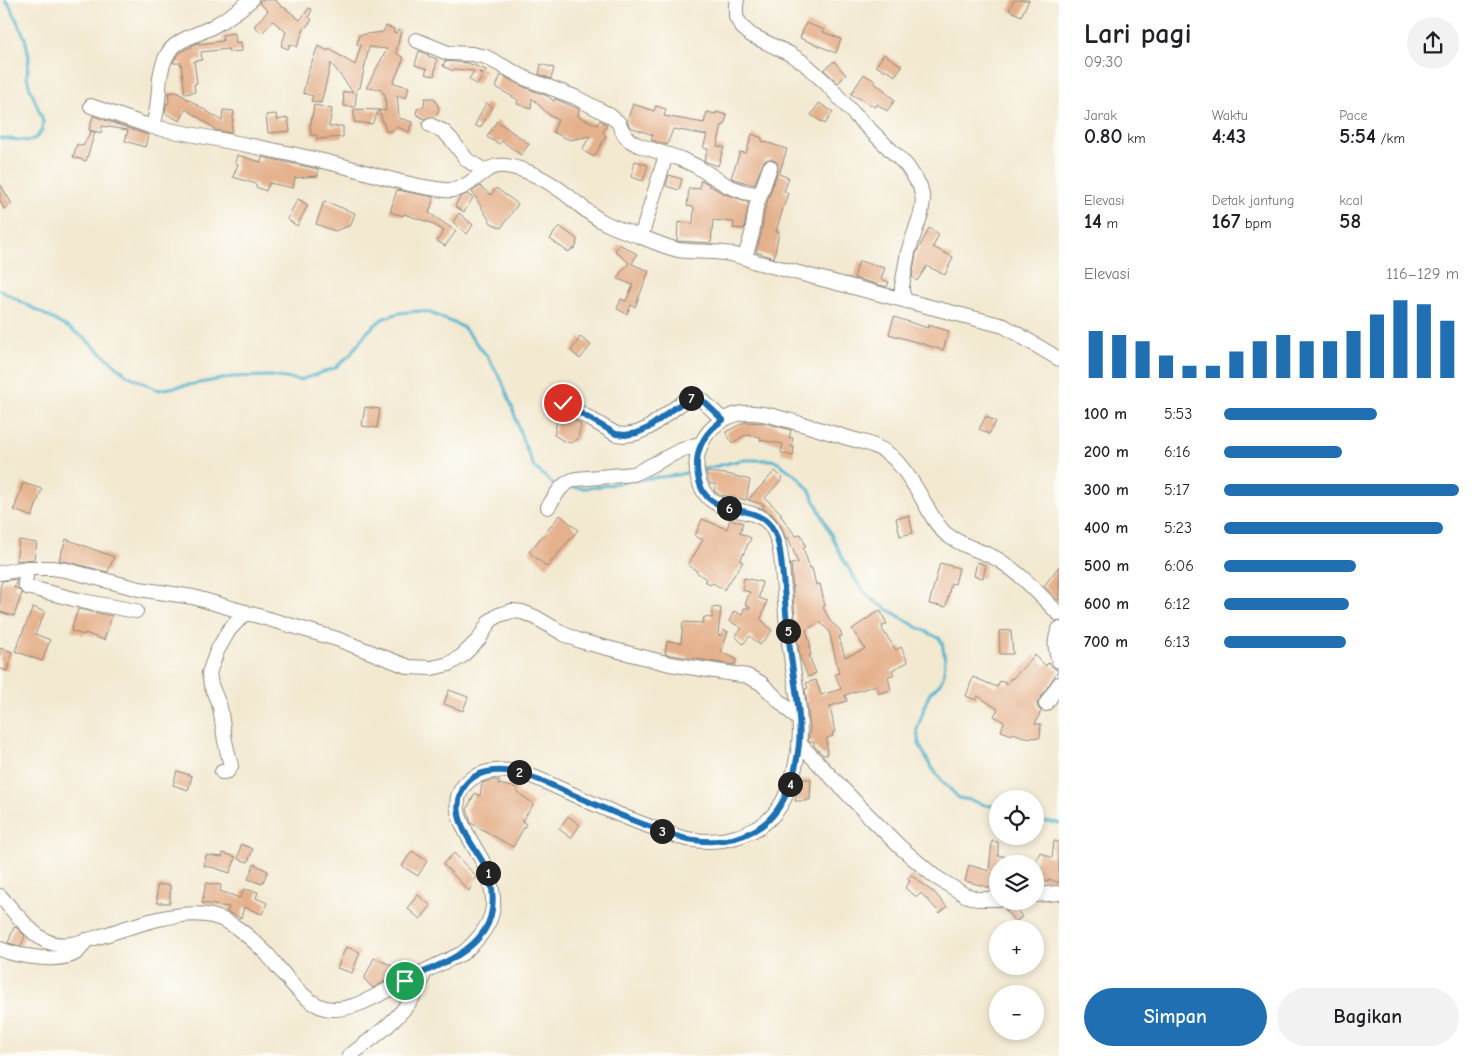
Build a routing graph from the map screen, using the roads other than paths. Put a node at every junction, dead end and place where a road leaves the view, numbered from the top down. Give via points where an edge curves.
1 (251, 0) edge
2 (738, 0) edge
3 (416, 40) dead end
4 (91, 106) dead end
5 (430, 125) dead end
6 (152, 127) junction
7 (666, 155) junction
8 (770, 168) dead end
9 (485, 171) junction
10 (760, 195) junction
11 (640, 237) junction
12 (745, 258) junction
13 (906, 301) junction
14 (1059, 359) edge
15 (555, 401) dead end
16 (723, 420) junction
17 (701, 443) junction
18 (548, 507) dead end
19 (27, 568) junction
20 (0, 572) edge
21 (136, 611) dead end
22 (246, 612) junction
23 (1059, 614) edge
24 (1059, 629) edge
25 (1059, 661) edge
26 (1059, 684) edge
27 (1046, 704) dead end
28 (799, 720) junction
29 (799, 743) junction
30 (222, 772) dead end
31 (1059, 893) edge
32 (1044, 894) edge
33 (0, 896) edge
34 (989, 900) edge
35 (86, 940) junction
36 (0, 949) edge
37 (425, 971) junction
38 (349, 1056) edge

1 - 6 street via 211,28 176,44 167,54
2 - 13 street via 736,17 742,27 804,63 907,166 920,186 921,214 908,252 902,286
3 - 7 street via 448,53 486,57 527,79 575,97 618,122 629,140
4 - 6 street
5 - 9 street via 443,131 467,160
6 - 9 street via 331,163 414,186 446,190 464,188
7 - 10 street via 696,166 728,186
7 - 11 street
8 - 10 street
9 - 11 street via 504,165 526,172 558,188 601,221
10 - 12 street
11 - 12 street via 675,249
12 - 13 street
13 - 14 street via 1004,326
15 - 16 street via 616,434 637,433 648,428 694,396
16 - 17 street
16 - 23 street via 744,413 758,414 873,444 893,457 942,531 1009,567
17 - 18 street via 634,474 568,481
17 - 28 street via 698,479 712,502 768,520 775,532 780,549
19 - 20 street
19 - 21 street via 27,587
19 - 22 street via 66,570 139,589 193,597
22 - 28 street via 338,639 409,667 432,668 450,664 462,656 479,639 490,621 499,615 522,612 580,641 670,664 748,676 761,682
22 - 30 street via 217,651 209,673 220,707 231,766
24 - 25 street via 1055,645
26 - 27 street
28 - 29 street
29 - 34 street via 899,846 934,876 965,895
29 - 37 street via 794,772 780,806 761,826 743,835 712,842 666,833 616,815 520,772 485,772 470,780 460,795 461,824 486,868 494,908 485,930 474,943 463,953
31 - 32 street
33 - 35 street via 46,941 62,945
35 - 36 street via 78,952 60,958
35 - 37 street via 175,916 212,916 231,924 250,938 313,1002 334,1009 366,1000
37 - 38 street via 415,994 402,1012

